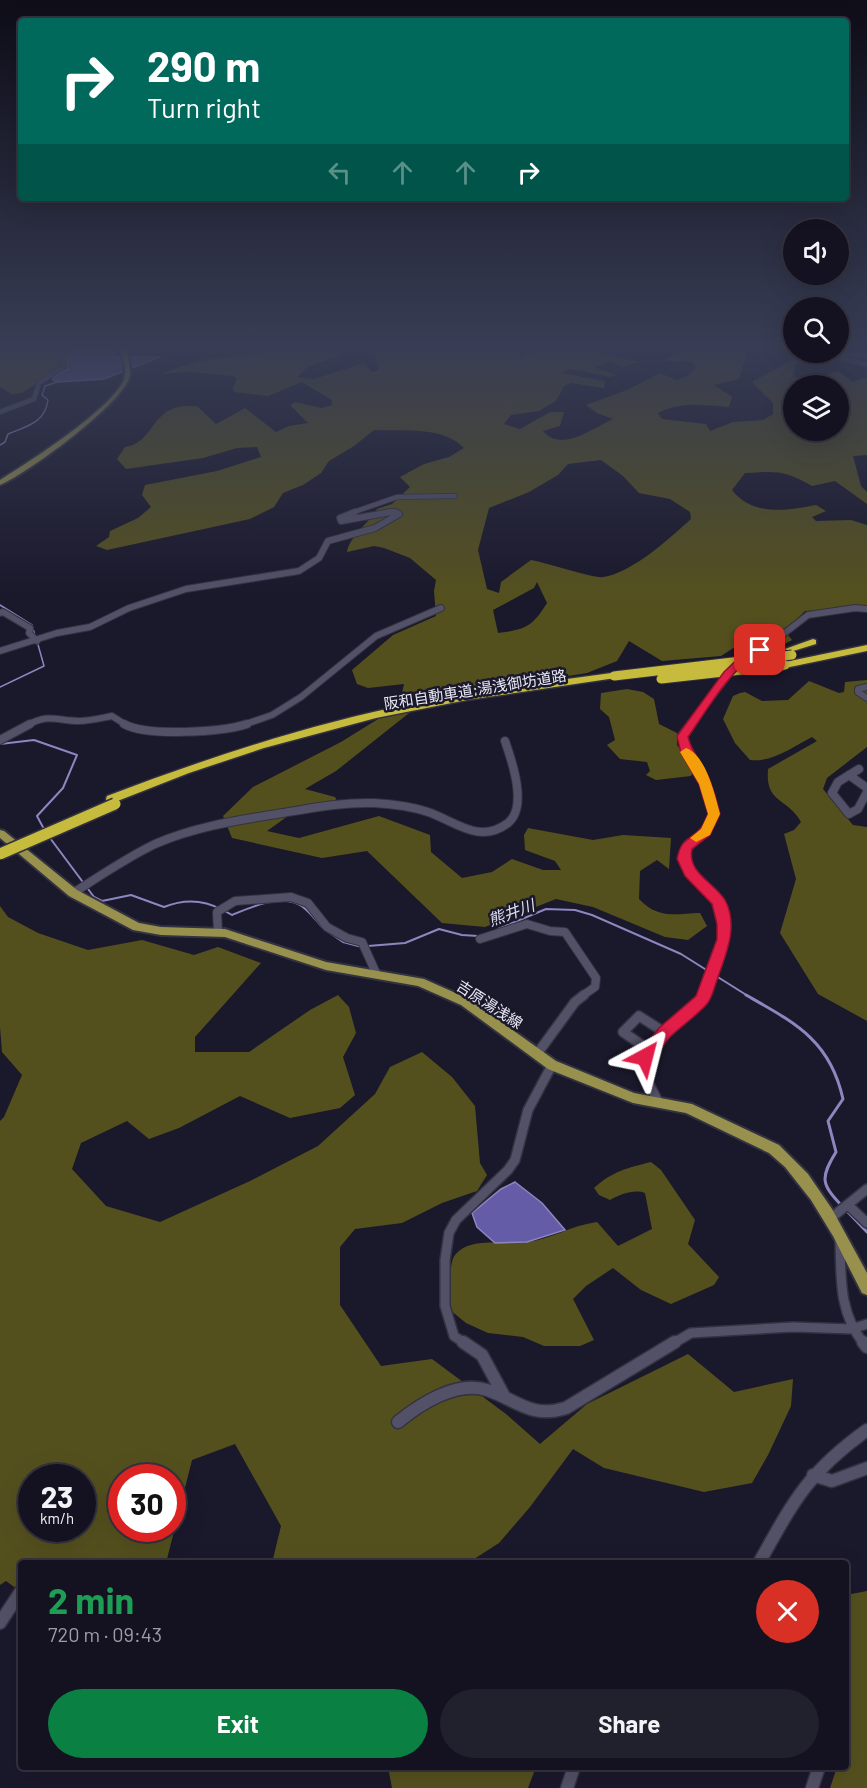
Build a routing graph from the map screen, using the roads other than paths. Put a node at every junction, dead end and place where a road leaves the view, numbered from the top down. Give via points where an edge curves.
1 (75, 430) edge
2 (0, 483) edge
3 (455, 496) dead end
4 (441, 608) dead end
5 (867, 609) edge
6 (0, 613) edge
7 (37, 641) junction
8 (867, 641) edge
9 (813, 642) dead end
10 (867, 648) edge
11 (0, 651) edge
12 (791, 652) junction
13 (806, 667) dead end
14 (784, 668) junction
15 (617, 680) junction
16 (867, 687) edge
17 (867, 698) edge
18 (0, 740) edge
19 (505, 741) dead end
20 (859, 769) dead end
21 (849, 775) junction
22 (867, 790) edge
23 (113, 802) junction
24 (0, 833) edge
25 (0, 846) edge
26 (0, 854) edge
27 (73, 893) junction
28 (218, 932) junction
29 (480, 939) dead end
30 (376, 973) junction
31 (664, 1032) junction
32 (649, 1050) junction
33 (537, 1054) junction
34 (552, 1065) junction
35 (659, 1103) junction
36 (867, 1190) edge
37 (848, 1205) junction
38 (831, 1218) junction
39 (867, 1223) edge
40 (839, 1233) junction
41 (867, 1288) edge
42 (867, 1324) edge
43 (852, 1329) junction
44 (867, 1347) edge
45 (504, 1398) junction
46 (398, 1422) dead end
47 (867, 1430) edge
48 (867, 1468) edge
49 (813, 1475) junction
50 (761, 1560) edge
51 (18, 1596) edge
52 (0, 1623) edge
53 (573, 1770) edge
54 (818, 1770) edge
55 (567, 1788) edge
56 (812, 1788) edge

1 - 2 main road
3 - 7 street via 397,497 344,516 340,520 393,511 399,514 361,534 328,541 319,558 299,571 186,589 129,608 97,624
4 - 18 street via 386,630 286,708 242,726 195,732 137,729 112,716 78,721 56,717 35,721
5 - 31 street via 808,615 768,646 750,653 728,674 682,736 705,784 714,814 706,832 686,848 683,859 719,902 724,939 703,999
6 - 7 street via 16,617 30,628 29,633
7 - 11 street
8 - 12 highway, 阪和自動車道;湯浅御坊道路
9 - 12 highway
10 - 14 highway
12 - 15 highway, 阪和自動車道;湯浅御坊道路, bridge
13 - 14 highway
14 - 15 highway, 阪和自動車道;湯浅御坊道路, bridge via 712,678
15 - 23 highway, 阪和自動車道;湯浅御坊道路 via 416,709 218,763
16 - 17 street via 858,690
19 - 27 street via 518,792 516,813 511,821 490,832 463,831 432,814 388,804 352,804 184,832 154,844
20 - 21 street
21 - 22 street
21 - 22 street via 832,792 847,813 857,810
23 - 25 highway, 阪和自動車道;湯浅御坊道路
23 - 26 highway, 阪和自動車道;湯浅御坊道路, bridge
24 - 27 main road, 吉原湯浅線
27 - 28 main road, 吉原湯浅線 via 137,927
28 - 30 main road, 吉原湯浅線 via 243,937 309,962
28 - 30 street via 217,912 227,904 291,897 308,903 327,927 362,942
29 - 33 street via 527,924 560,930 596,978 595,987 575,1002
30 - 33 main road, 吉原湯浅線 via 439,989 465,1002
31 - 32 street
31 - 32 street via 639,1016 623,1032
32 - 35 street via 645,1072
33 - 34 main road, 吉原湯浅線
34 - 35 main road, 吉原湯浅線 via 607,1089
34 - 45 street via 528,1110 515,1160 456,1220 449,1233 445,1260 445,1306 454,1336 482,1356
35 - 38 main road, 吉原湯浅線 via 688,1108 774,1149
36 - 37 street
37 - 38 street
37 - 39 street
38 - 40 main road, 吉原湯浅線
40 - 41 main road, 吉原湯浅線
40 - 43 street via 840,1284
42 - 43 street
43 - 44 street
43 - 45 street via 793,1327 691,1334 566,1408 537,1412
45 - 46 street via 486,1389 446,1393
47 - 49 street
48 - 49 street via 832,1481
49 - 50 street via 784,1515
51 - 52 street
53 - 55 street
54 - 56 street

